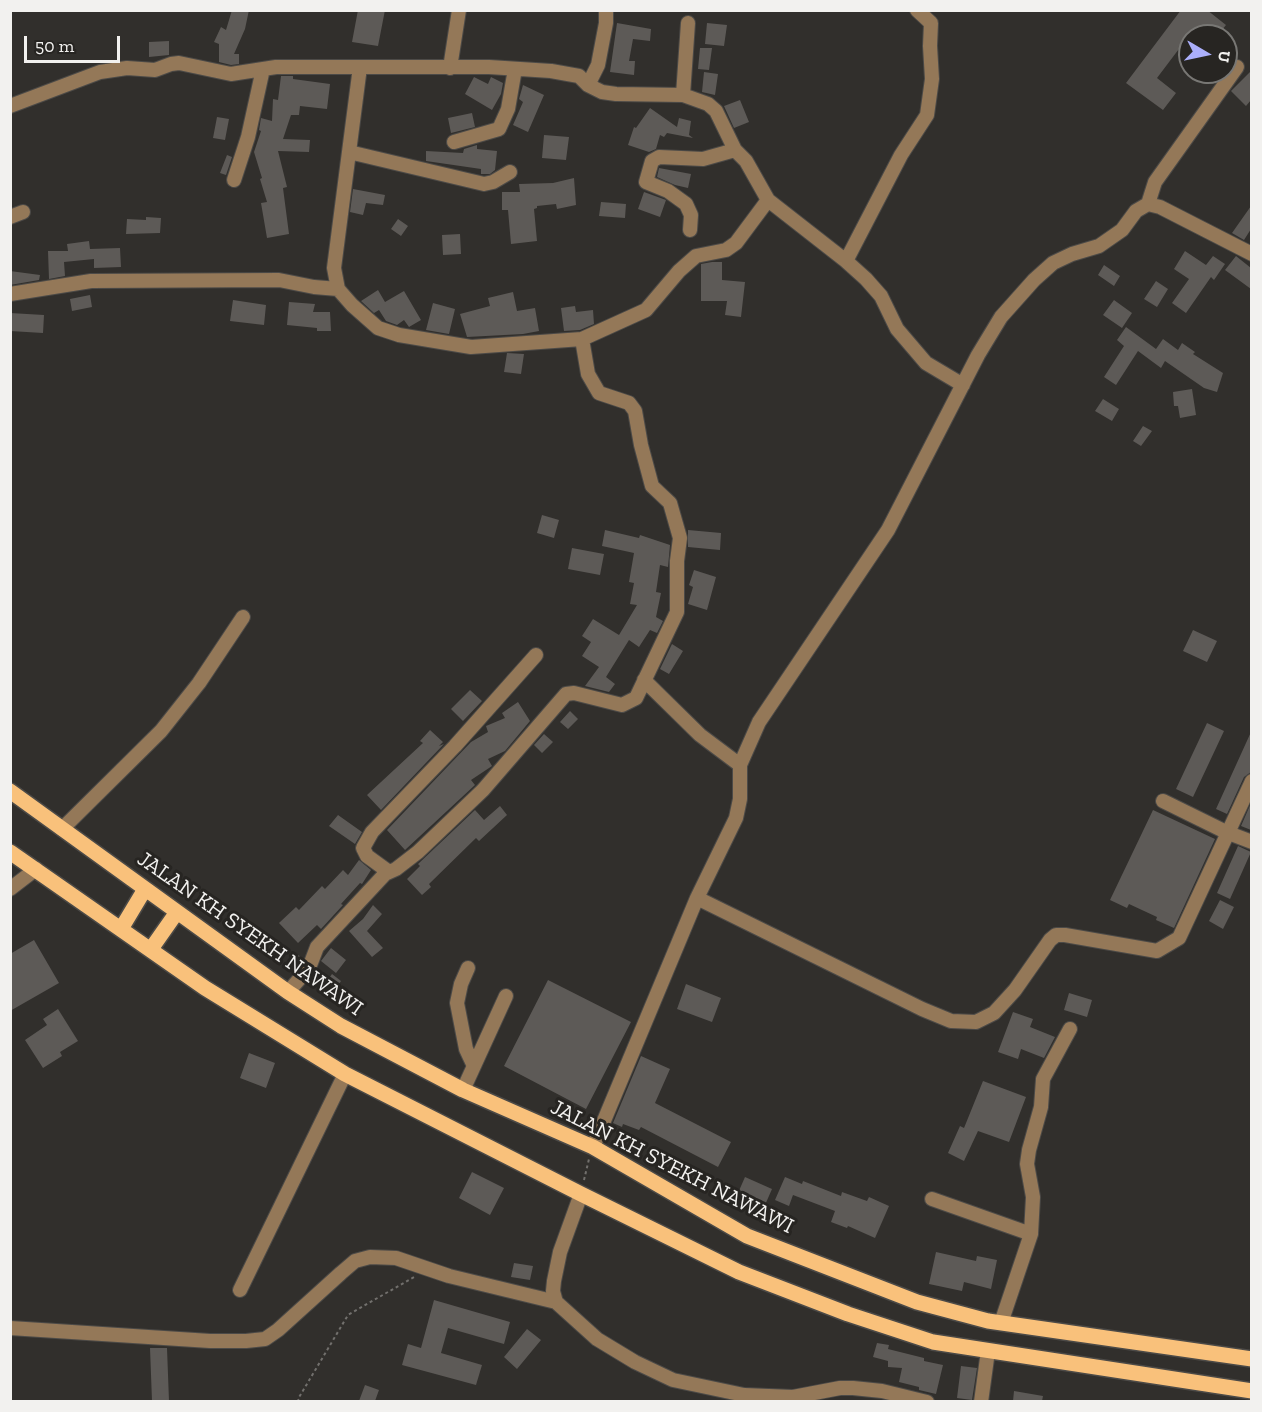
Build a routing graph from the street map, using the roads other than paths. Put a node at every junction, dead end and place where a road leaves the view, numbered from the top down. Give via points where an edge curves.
1 (459, 10) edge
2 (606, 10) edge
3 (917, 10) edge
4 (688, 23) dead end
5 (360, 67) junction
6 (450, 68) junction
7 (263, 69) junction
8 (515, 69) junction
9 (1225, 84) edge
10 (588, 85) junction
11 (683, 95) junction
12 (10, 106) edge
13 (454, 142) dead end
14 (735, 150) junction
15 (349, 152) junction
16 (510, 172) dead end
17 (234, 180) dead end
18 (768, 200) junction
19 (1148, 204) junction
20 (690, 230) dead end
21 (1251, 254) edge
22 (846, 261) junction
23 (338, 289) junction
24 (10, 294) edge
25 (582, 339) junction
26 (963, 386) junction
27 (243, 617) dead end
28 (536, 655) dead end
29 (644, 680) junction
30 (740, 765) junction
31 (1251, 781) edge
32 (10, 791) edge
33 (1163, 801) dead end
34 (62, 829) junction
35 (1226, 832) junction
36 (1251, 842) edge
37 (10, 852) edge
38 (36, 869) junction
39 (389, 872) junction
40 (10, 889) edge
41 (145, 889) junction
42 (697, 898) junction
43 (177, 912) junction
44 (121, 929) junction
45 (151, 949) junction
46 (468, 968) dead end
47 (288, 992) junction
48 (506, 996) dead end
49 (1070, 1029) dead end
50 (474, 1066) junction
51 (345, 1074) junction
52 (463, 1090) junction
53 (593, 1147) junction
54 (580, 1194) junction
55 (932, 1199) dead end
56 (1030, 1234) junction
57 (240, 1290) dead end
58 (556, 1302) junction
59 (1001, 1323) junction
60 (10, 1328) edge
61 (988, 1351) junction
62 (1251, 1359) edge
63 (1251, 1391) edge
64 (927, 1401) edge
65 (981, 1401) edge

1 - 6 street
2 - 10 street via 598,65
3 - 22 street via 931,23 932,79 927,115 901,155
4 - 11 street
5 - 6 street
5 - 7 street
5 - 15 street
6 - 8 street
7 - 12 street via 231,74 179,63 155,70 127,68 100,72
7 - 17 street
8 - 10 street via 579,76
8 - 13 street via 508,109 499,129
9 - 19 street via 1155,182
10 - 11 street via 616,94
11 - 14 street via 716,111
14 - 18 street via 746,161
14 - 20 street via 702,159 659,157 652,161 646,182 668,190 686,204 691,215
15 - 16 street via 484,184
15 - 23 street via 334,268
18 - 22 street
18 - 25 street via 736,243 726,250 696,256 646,310
19 - 21 street
19 - 26 street via 1099,246 1053,263 1034,280 1001,317
22 - 26 street via 881,296 897,329 926,363
23 - 24 street via 279,280 91,281
23 - 25 street via 367,320 399,335 471,347
25 - 29 street via 588,374 599,393 629,403 635,411 652,486 670,503 680,538 677,612
26 - 30 street via 888,530 759,722
27 - 34 street via 161,731
28 - 39 street via 372,832 363,849
29 - 30 street via 700,735
29 - 39 street via 636,698 622,705 566,694 483,790 418,852
30 - 42 street via 736,818
31 - 35 street
32 - 34 main road, JALAN KH SYEKH NAWAWI
33 - 35 street
34 - 41 main road, JALAN KH SYEKH NAWAWI
35 - 36 street
35 - 42 street via 1179,938 1156,951 1056,936 994,1013 976,1022 951,1021 922,1009
37 - 38 main road
38 - 40 street
38 - 44 main road
39 - 47 street via 317,946 309,968
41 - 43 main road, JALAN KH SYEKH NAWAWI
41 - 44 main road
42 - 53 street
43 - 45 main road
43 - 47 main road, JALAN KH SYEKH NAWAWI
44 - 45 main road
45 - 51 main road
46 - 50 street via 457,1003 466,1049
47 - 52 main road, JALAN KH SYEKH NAWAWI via 341,1026
48 - 50 street
49 - 56 street via 1043,1079 1041,1107 1029,1150 1027,1164 1034,1197
50 - 52 street
51 - 54 main road
51 - 57 street
52 - 53 main road, JALAN KH SYEKH NAWAWI
53 - 59 main road, JALAN KH SYEKH NAWAWI via 747,1236 917,1302
54 - 58 street via 560,1252 553,1291
54 - 61 main road via 739,1272 837,1310 933,1342
55 - 56 street
56 - 59 street
58 - 60 street via 449,1276 396,1258 370,1257 355,1261 265,1339 210,1341
58 - 64 street via 597,1339 673,1380 744,1395 793,1397 854,1388
59 - 62 main road, JALAN KH SYEKH NAWAWI
61 - 63 main road
61 - 65 street

